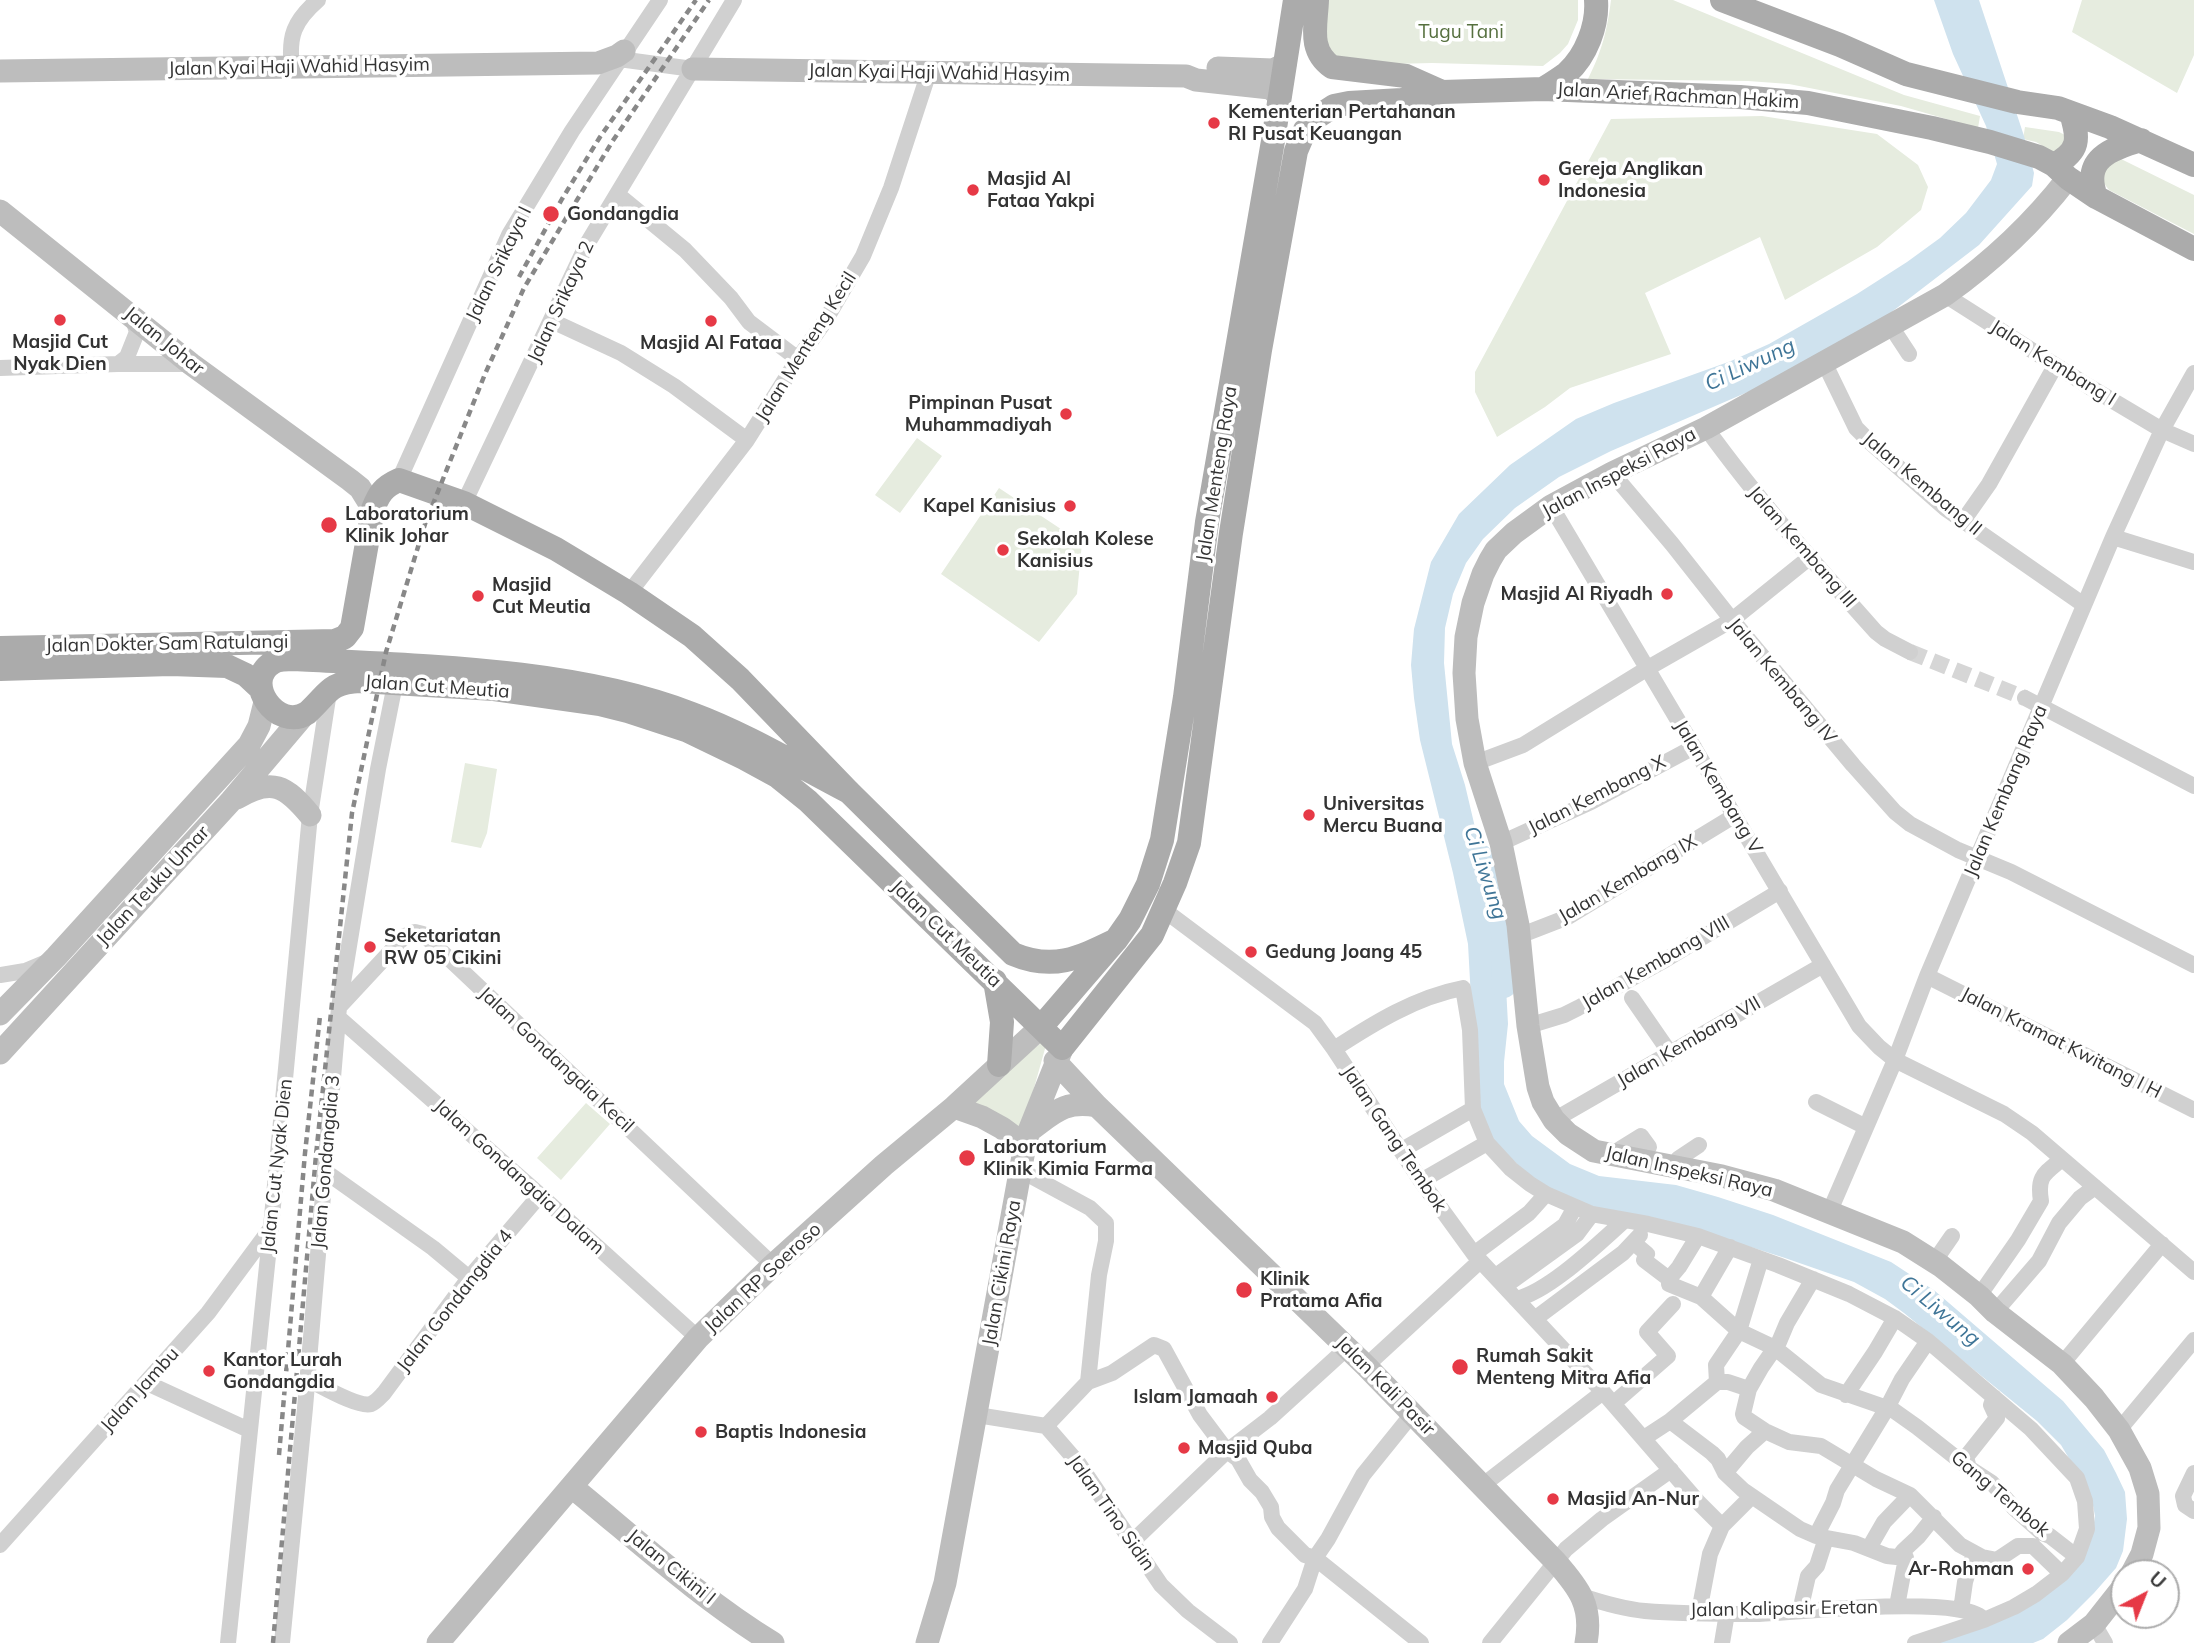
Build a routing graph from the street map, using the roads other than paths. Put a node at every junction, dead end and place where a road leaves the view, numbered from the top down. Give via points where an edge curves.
1 (296, 0) edge
2 (318, 0) edge
3 (660, 0) edge
4 (734, 0) edge
5 (1596, 0) edge
6 (1722, 0) edge
7 (1298, 1) edge
8 (299, 19) junction
9 (612, 64) junction
10 (1285, 64) junction
11 (292, 68) junction
12 (693, 69) junction
13 (0, 71) edge
14 (929, 72) junction
15 (1186, 76) junction
16 (1543, 89) junction
17 (1442, 92) junction
18 (1280, 96) junction
19 (2065, 111) junction
20 (2141, 140) junction
21 (1296, 151) joint
22 (2194, 165) edge
23 (2054, 167) junction
24 (617, 194) junction
25 (2096, 197) junction
26 (0, 211) edge
27 (2194, 249) edge
28 (1945, 295) junction
29 (132, 316) junction
30 (552, 320) junction
31 (1890, 325) junction
32 (1909, 354) dead end
33 (798, 359) junction
34 (1824, 362) junction
35 (118, 364) junction
36 (191, 364) junction
37 (2055, 366) junction
38 (0, 369) edge
39 (2194, 373) edge
40 (1706, 428) junction
41 (2162, 430) junction
42 (747, 440) junction
43 (2194, 444) edge
44 (331, 466) junction
45 (1612, 473) junction
46 (399, 480) junction
47 (464, 503) junction
48 (1551, 506) junction
49 (373, 509) junction
50 (1963, 521) junction
51 (2113, 537) junction
52 (1809, 558) junction
53 (2194, 562) edge
54 (629, 593) junction
55 (2084, 605) junction
56 (1732, 620) junction
57 (1910, 652) tunnel mouth
58 (8, 658) edge
59 (1648, 668) junction
60 (396, 684) junction
61 (330, 690) junction
62 (263, 696) junction
63 (2025, 698) tunnel mouth
64 (2041, 706) junction
65 (303, 716) junction
66 (1693, 747) junction
67 (1475, 763) junction
68 (2194, 786) edge
69 (849, 792) junction
70 (231, 801) junction
71 (310, 816) junction
72 (1734, 816) junction
73 (1501, 843) junction
74 (1978, 857) junction
75 (1780, 891) junction
76 (1164, 910) junction
77 (1152, 935) joint
78 (1519, 936) junction
79 (1116, 940) junction
80 (1013, 954) junction
81 (56, 957) junction
82 (1824, 965) junction
83 (2194, 965) edge
84 (0, 975) edge
85 (1927, 976) junction
86 (993, 979) junction
87 (1632, 998) dead end
88 (339, 1012) junction
89 (0, 1016) edge
90 (1528, 1026) junction
91 (1041, 1027) junction
92 (17, 1035) junction
93 (1334, 1049) junction
94 (1670, 1053) junction
95 (0, 1054) edge
96 (1058, 1055) junction
97 (1895, 1060) junction
98 (999, 1065) junction
99 (1816, 1102) dead end
100 (1097, 1106) junction
101 (954, 1107) junction
102 (1473, 1109) junction
103 (2194, 1110) edge
104 (1554, 1119) junction
105 (1866, 1127) junction
106 (1027, 1138) junction
107 (1487, 1143) junction
108 (1699, 1145) dead end
109 (1402, 1150) junction
110 (2062, 1159) junction
111 (1676, 1168) junction
112 (1020, 1170) junction
113 (326, 1172) junction
114 (1421, 1181) junction
115 (2095, 1186) junction
116 (1546, 1194) junction
117 (540, 1195) junction
118 (1576, 1207) junction
119 (1829, 1213) junction
120 (1592, 1214) junction
121 (1625, 1220) junction
122 (1648, 1224) junction
123 (271, 1227) junction
124 (1698, 1236) junction
125 (1952, 1236) dead end
126 (1634, 1243) junction
127 (2162, 1244) junction
128 (1730, 1247) junction
129 (1477, 1257) junction
130 (1761, 1259) junction
131 (1934, 1262) junction
132 (773, 1265) junction
133 (2194, 1272) edge
134 (469, 1278) junction
135 (1669, 1279) junction
136 (1813, 1279) junction
137 (1501, 1281) junction
138 (1979, 1296) junction
139 (1701, 1297) junction
140 (1516, 1299) junction
141 (1673, 1304) dead end
142 (1995, 1312) junction
143 (1536, 1318) junction
144 (1895, 1318) junction
145 (1739, 1331) junction
146 (698, 1338) junction
147 (2194, 1340) edge
148 (1928, 1341) junction
149 (1347, 1348) junction
150 (1775, 1348) junction
151 (2062, 1364) junction
152 (1366, 1366) junction
153 (307, 1379) junction
154 (1717, 1381) junction
155 (147, 1382) junction
156 (1088, 1382) junction
157 (1749, 1389) junction
158 (1846, 1395) junction
159 (1609, 1397) junction
160 (1994, 1397) junction
161 (1887, 1408) junction
162 (1413, 1413) junction
163 (977, 1415) junction
164 (1670, 1421) junction
165 (1046, 1426) junction
166 (249, 1430) junction
167 (2119, 1430) junction
168 (1765, 1431) junction
169 (1644, 1438) junction
170 (1227, 1451) junction
171 (1853, 1464) junction
172 (1969, 1468) junction
173 (1671, 1470) junction
174 (1724, 1473) junction
175 (2194, 1473) edge
176 (1487, 1481) junction
177 (572, 1487) junction
178 (1910, 1495) junction
179 (1751, 1497) junction
180 (2194, 1511) edge
181 (1934, 1517) junction
182 (1723, 1527) junction
183 (1821, 1537) junction
184 (1131, 1543) junction
185 (0, 1545) edge
186 (1869, 1548) junction
187 (1974, 1553) junction
188 (2077, 1557) junction
189 (1315, 1558) junction
190 (1906, 1558) junction
191 (2140, 1559) edge
192 (1556, 1562) junction
193 (2063, 1574) junction
194 (1583, 1596) junction
195 (1897, 1606) junction
196 (1961, 1610) junction
197 (1800, 1611) junction
198 (1699, 1612) junction
199 (2110, 1612) edge
200 (1727, 1613) junction
201 (1984, 1620) junction
202 (2099, 1633) edge
203 (228, 1643) edge
204 (282, 1643) edge
205 (438, 1643) edge
206 (773, 1643) edge
207 (927, 1643) edge
208 (1230, 1643) edge
209 (1270, 1643) edge
210 (1421, 1643) edge
211 (1490, 1643) edge
212 (1586, 1643) edge
213 (1722, 1643) edge
214 (1915, 1643) edge
215 (2069, 1643) edge

1 - 8 street
2 - 8 street
3 - 9 street, Jalan Srikaya I
4 - 12 street, Jalan Srikaya 2
5 - 16 main road via 1595,22 1581,54 1568,72
6 - 19 main road via 1906,74
7 - 10 main road, Jalan Menteng Raya
7 - 17 main road, Jalan Arief Rachman Hakim via 1317,52 1332,67 1401,75
8 - 11 street via 290,47
9 - 11 street, Jalan Kyai Haji Wahid Hasyim
9 - 12 street
9 - 46 street, Jalan Srikaya I via 509,235
10 - 15 street, Jalan Kyai Haji Wahid Hasyim via 1273,70 1198,68
10 - 18 main road, Jalan Menteng Raya
11 - 13 street, Jalan Kyai Haji Wahid Hasyim
12 - 14 street, Jalan Kyai Haji Wahid Hasyim
12 - 24 street, Jalan Srikaya 2
14 - 15 street, Jalan Kyai Haji Wahid Hasyim
14 - 33 street, Jalan Menteng Kecil via 863,256
15 - 18 street, Jalan Kyai Haji Wahid Hasyim via 1270,88
16 - 17 main road, Jalan Arief Rachman Hakim
16 - 23 main road, Jalan Arief Rachman Hakim via 1808,103 1990,142
17 - 21 main road, Jalan Arief Rachman Hakim via 1334,106 1314,119
18 - 79 main road, Jalan Menteng Raya via 1207,522 1162,840 1148,884
19 - 20 main road
19 - 23 main road via 2077,131 2075,144 2067,158
20 - 22 main road
20 - 25 main road via 2113,148 2101,157 2091,184
21 - 76 main road, Jalan Menteng Raya via 1231,533 1193,821
23 - 25 main road, Jalan Arief Rachman Hakim
23 - 28 street, Jalan Inspeksi Raya via 2012,239
24 - 30 street, Jalan Srikaya 2 via 587,244
24 - 33 street via 685,250 749,322
25 - 27 main road, Jalan Arief Rachman Hakim
26 - 29 street, Jalan Johar
28 - 31 street, Jalan Inspeksi Raya
28 - 37 street, Jalan Kembang I
29 - 35 street via 137,332 127,356
29 - 36 street, Jalan Johar
30 - 42 street via 621,353
30 - 47 street, Jalan Srikaya 2
31 - 32 street
31 - 34 street, Jalan Inspeksi Raya
33 - 42 street, Jalan Menteng Kecil
34 - 40 street, Jalan Inspeksi Raya
34 - 50 street, Jalan Kembang II via 1856,428
35 - 36 street
35 - 38 street
36 - 44 street, Jalan Johar
37 - 41 street, Jalan Kembang I
37 - 50 street
39 - 41 street, Jalan Kembang Raya
40 - 45 street, Jalan Inspeksi Raya
40 - 52 street, Jalan Kembang III
41 - 43 street, Jalan Kembang I
41 - 51 street, Jalan Kembang Raya
42 - 54 street, Jalan Menteng Kecil
44 - 46 street, Jalan Johar via 376,481
44 - 49 street, Jalan Johar via 360,488
45 - 48 street, Jalan Inspeksi Raya
45 - 56 street, Jalan Kembang IV
46 - 47 main road, Jalan Cut Meutia
46 - 49 main road via 386,485
47 - 54 main road, Jalan Cut Meutia via 556,549
48 - 59 street, Jalan Kembang V
48 - 67 street, Jalan Inspeksi Raya via 1496,550 1473,603 1464,673
49 - 58 main road, Jalan Dokter Sam Ratulangi via 352,628 345,637
50 - 55 street, Jalan Kembang II
51 - 53 street
51 - 55 street, Jalan Kembang Raya
52 - 56 street
52 - 57 street, Jalan Kembang III via 1877,632
54 - 69 main road, Jalan Cut Meutia via 692,636 740,679
55 - 64 street, Jalan Kembang Raya
56 - 59 street
56 - 74 street, Jalan Kembang IV via 1895,812
58 - 62 main road, Jalan Dokter Sam Ratulangi via 227,666 246,675
59 - 66 street, Jalan Kembang V
59 - 67 street via 1523,745
60 - 61 main road, Jalan Cut Meutia via 345,682
60 - 86 main road, Jalan Cut Meutia via 494,689 600,704 686,730 744,758 807,801
60 - 88 street, Jalan Gondangdia 3
61 - 65 main road
61 - 71 street, Jalan Cut Nyak Dien
62 - 65 main road via 278,714
62 - 69 main road, Jalan Cut Meutia via 267,667 294,659 497,673 579,685 633,695 692,714
62 - 81 street, Jalan Teuku Umar via 259,726 248,745
63 - 64 street
64 - 68 street
64 - 74 street, Jalan Kembang Raya
65 - 70 street, Jalan Teuku Umar
66 - 72 street, Jalan Kembang V
66 - 73 street, Jalan Kembang X via 1591,802
67 - 73 street, Jalan Inspeksi Raya
69 - 80 main road, Jalan Cut Meutia
70 - 71 street via 254,788 282,789
70 - 92 street, Jalan Teuku Umar
71 - 123 street, Jalan Cut Nyak Dien
72 - 75 street, Jalan Kembang V
72 - 78 street, Jalan Kembang IX via 1568,917
73 - 78 street, Jalan Inspeksi Raya
74 - 83 street, Jalan Kembang IV
74 - 85 street, Jalan Kembang Raya
75 - 82 street, Jalan Kembang V
75 - 90 street, Jalan Kembang VIII via 1564,1016
76 - 77 main road, Jalan Menteng Raya
76 - 93 street, Jalan Gang Tembok via 1315,1023
77 - 96 main road, Jalan Cikini Raya
78 - 90 street, Jalan Inspeksi Raya
79 - 80 main road, Jalan Cut Meutia via 1057,963
79 - 91 main road, Jalan RP Soeroso
80 - 86 main road via 1010,965
81 - 84 street via 25,971
81 - 89 street, Jalan Teuku Umar
82 - 94 street, Jalan Kembang VII
82 - 97 street, Jalan Kembang V via 1859,1026
85 - 97 street, Jalan Kembang Raya
85 - 103 street, Jalan Kramat Kwitang I H
86 - 91 main road, Jalan Cut Meutia
86 - 98 main road via 1002,1022
87 - 94 street
88 - 113 street, Jalan Gondangdia 3
88 - 117 street, Jalan Gondangdia Dalam
88 - 132 street, Jalan Gondangdia Kecil via 405,936 423,934
89 - 92 street
90 - 104 street, Jalan Inspeksi Raya via 1538,1087
91 - 96 main road, Jalan Cut Meutia
91 - 98 street, Jalan RP Soeroso
92 - 95 street, Jalan Teuku Umar
93 - 102 street via 1403,1008 1463,988 1470,1030
93 - 109 street, Jalan Gang Tembok
94 - 104 street, Jalan Kembang VII
96 - 100 street, Jalan Kali Pasir
96 - 106 street, Jalan Cikini Raya
97 - 105 street, Jalan Kembang Raya
97 - 110 street, Jalan Kembang V via 2004,1114
98 - 101 street, Jalan RP Soeroso
99 - 105 street
100 - 106 street via 1067,1106
100 - 149 street, Jalan Kali Pasir
101 - 106 street
101 - 132 street, Jalan RP Soeroso
102 - 107 street
102 - 109 street
104 - 111 street, Jalan Inspeksi Raya via 1568,1135 1594,1151
105 - 119 street, Jalan Kembang Raya
106 - 112 street, Jalan Cikini Raya
107 - 114 street
107 - 116 street via 1511,1169
108 - 111 street via 1678,1159
109 - 114 street, Jalan Gang Tembok
110 - 115 street, Jalan Kembang V
110 - 138 street via 2045,1174 2038,1186 2041,1201
111 - 119 street, Jalan Inspeksi Raya via 1774,1190
112 - 156 street via 1090,1208 1106,1223
112 - 163 street, Jalan Cikini Raya
113 - 134 street
113 - 153 street, Jalan Gondangdia 3
114 - 129 street, Jalan Gang Tembok
115 - 127 street, Jalan Kembang V
115 - 142 street via 2059,1223 2039,1261
116 - 118 street
116 - 129 street
117 - 134 street, Jalan Gondangdia 4
117 - 146 street, Jalan Gondangdia Dalam
118 - 120 street
118 - 137 street via 1565,1225
119 - 131 street, Jalan Inspeksi Raya via 1903,1242
120 - 121 street
120 - 137 street via 1577,1234
121 - 122 street
121 - 140 street via 1530,1296
122 - 124 street
122 - 126 street
123 - 155 street, Jalan Jambu via 208,1313
123 - 166 street, Jalan Cut Nyak Dien
124 - 128 street
124 - 135 street
125 - 131 street
126 - 135 street, Gang Tembok via 1647,1254 1644,1260
126 - 143 street
127 - 133 street, Jalan Kembang V
127 - 151 street
128 - 130 street
128 - 139 street
129 - 137 street, Jalan Gang Tembok
129 - 152 street
130 - 136 street
130 - 145 street
131 - 138 street, Jalan Inspeksi Raya
132 - 146 street, Jalan RP Soeroso
134 - 153 street, Jalan Gondangdia 4 via 374,1402 352,1400
135 - 139 street, Gang Tembok via 1669,1284
136 - 144 street
136 - 150 street
137 - 140 street, Jalan Gang Tembok
138 - 142 street, Jalan Inspeksi Raya
139 - 145 street, Gang Tembok
140 - 143 street, Jalan Gang Tembok
141 - 159 street via 1647,1332 1668,1356
142 - 151 street, Jalan Inspeksi Raya
143 - 159 street, Jalan Gang Tembok
144 - 148 street
144 - 158 street
145 - 150 street, Gang Tembok
145 - 154 street via 1716,1365
146 - 177 street, Jalan RP Soeroso
147 - 167 street
148 - 160 street
148 - 161 street
149 - 152 street, Jalan Kali Pasir
149 - 170 street
150 - 157 street
150 - 158 street, Gang Tembok via 1821,1385
151 - 167 street, Jalan Inspeksi Raya
152 - 162 street, Jalan Kali Pasir
153 - 204 street, Jalan Gondangdia 3
154 - 157 street
154 - 164 street
155 - 166 street
155 - 185 street, Jalan Jambu
156 - 165 street
156 - 170 street via 1112,1373 1154,1345 1164,1349 1200,1415
157 - 168 street via 1744,1417
158 - 161 street, Gang Tembok
159 - 169 street, Jalan Gang Tembok
159 - 176 street
160 - 172 street via 1991,1405 1997,1418 1966,1457
160 - 188 street via 2077,1478 2087,1518
161 - 171 street
161 - 172 street, Gang Tembok
162 - 176 street, Jalan Kali Pasir
162 - 189 street via 1363,1475
163 - 165 street
163 - 207 street, Jalan Cikini Raya via 945,1583
164 - 169 street
164 - 174 street via 1712,1453
165 - 184 street, Jalan Tino Sidin via 1079,1464
166 - 203 street, Jalan Cut Nyak Dien
167 - 191 street, Jalan Inspeksi Raya via 2148,1494 2149,1528
168 - 171 street via 1789,1442 1821,1446
168 - 174 street
169 - 173 street, Jalan Gang Tembok
170 - 184 street
170 - 189 street via 1262,1492 1278,1528
171 - 178 street
171 - 183 street via 1837,1490
172 - 188 street, Gang Tembok via 1992,1483 2042,1533
173 - 182 street, Jalan Gang Tembok
173 - 192 street via 1602,1519
174 - 179 street
175 - 180 street via 2182,1496
176 - 192 street, Jalan Kali Pasir
177 - 205 street, Jalan RP Soeroso
177 - 206 street, Jalan Cikini I via 712,1601
178 - 181 street
178 - 186 street via 1884,1522
179 - 182 street
179 - 183 street via 1789,1523
181 - 187 street
181 - 190 street via 1903,1551
182 - 198 street via 1710,1554
183 - 186 street
183 - 197 street via 1817,1566 1808,1576
184 - 208 street, Jalan Tino Sidin via 1161,1585
186 - 190 street
187 - 193 street, Gang Tembok via 1997,1560 2018,1546 2033,1546
187 - 196 street
188 - 193 street
189 - 209 street via 1305,1589
189 - 210 street
190 - 195 street
192 - 194 street, Jalan Kali Pasir
192 - 211 street
193 - 201 street via 2014,1607
194 - 198 street, Jalan Kalipasir Eretan via 1645,1611
194 - 212 street via 1588,1618
195 - 196 street, Jalan Kalipasir Eretan
195 - 197 street, Jalan Kalipasir Eretan
196 - 201 street, Jalan Kalipasir Eretan via 1977,1613
197 - 200 street, Jalan Kalipasir Eretan
198 - 200 street, Jalan Kalipasir Eretan
199 - 202 street
200 - 213 street
201 - 214 street
202 - 215 street

